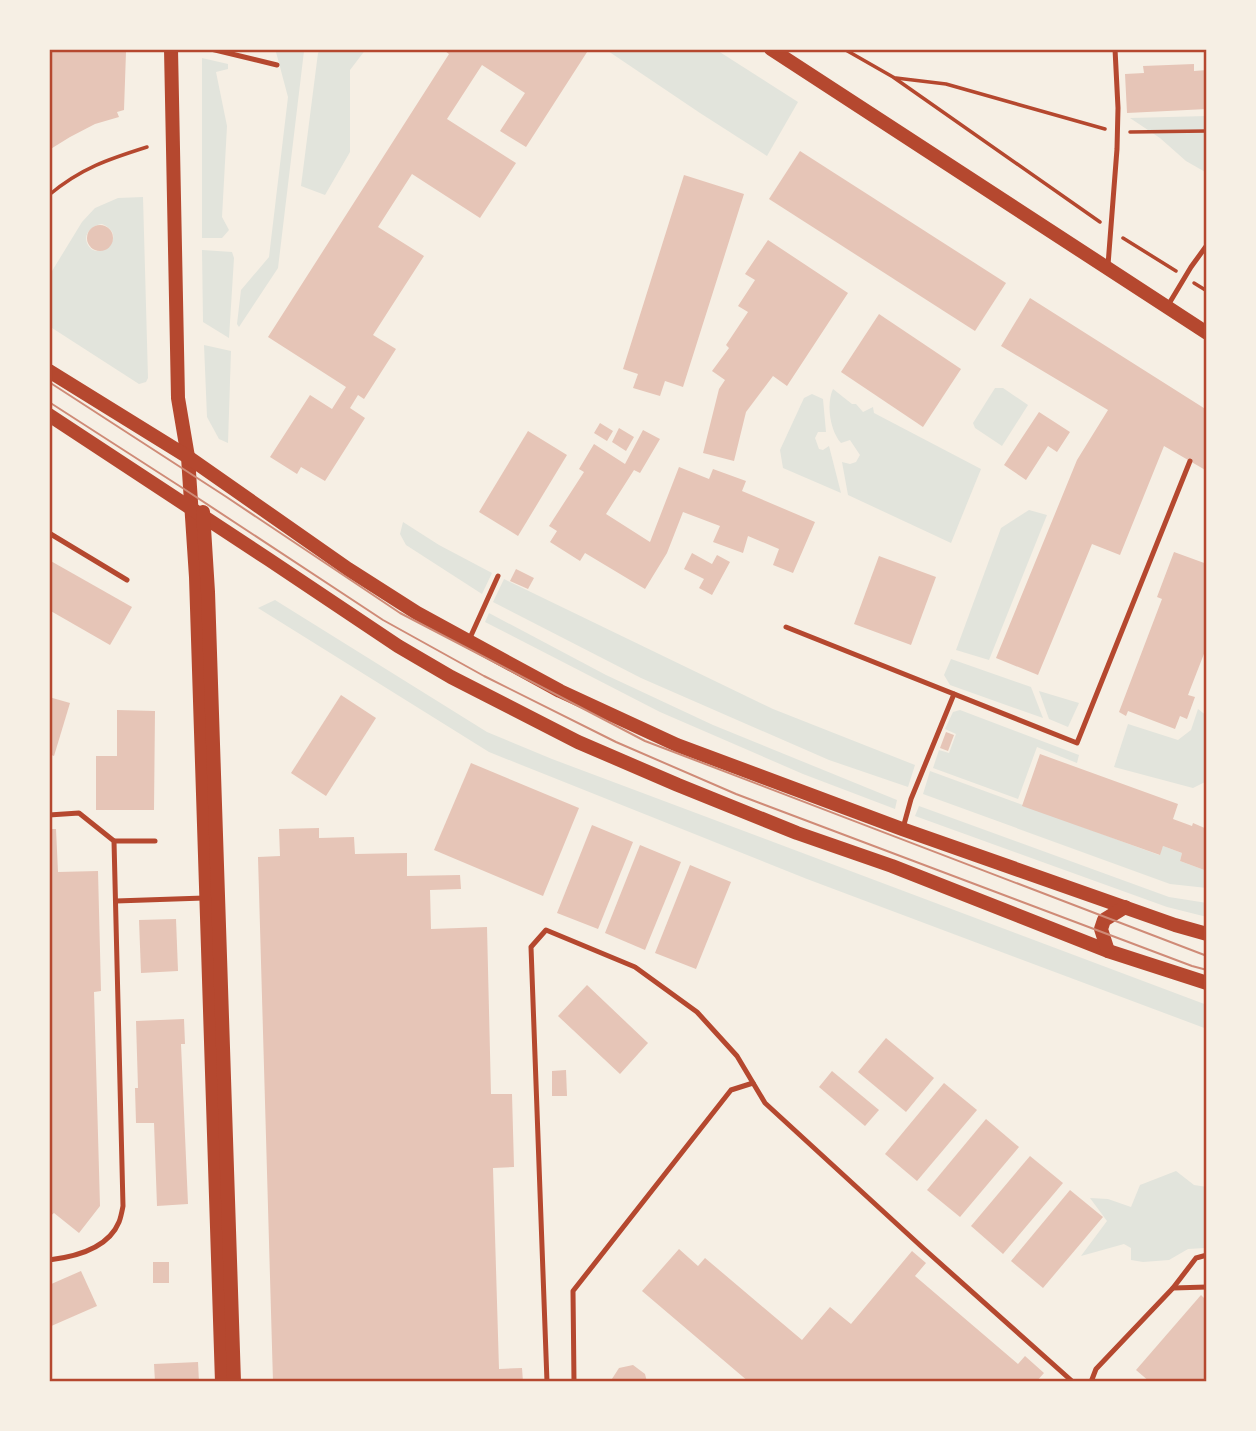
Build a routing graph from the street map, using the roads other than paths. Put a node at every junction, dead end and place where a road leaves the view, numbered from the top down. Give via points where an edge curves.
1 (171, 49) edge
2 (211, 49) edge
3 (771, 49) edge
4 (1115, 49) edge
5 (277, 65) dead end
6 (1207, 245) edge
7 (1107, 268) junction
8 (1166, 307) junction
9 (1207, 333) edge
10 (49, 371) edge
11 (49, 415) edge
12 (188, 457) junction
13 (1190, 461) dead end
14 (192, 509) junction
15 (205, 517) junction
16 (49, 533) edge
17 (498, 576) dead end
18 (127, 580) dead end
19 (786, 627) dead end
20 (468, 640) junction
21 (954, 694) junction
22 (49, 815) edge
23 (902, 829) junction
24 (114, 841) junction
25 (155, 841) dead end
26 (212, 898) junction
27 (116, 901) junction
28 (1125, 907) junction
29 (1207, 934) edge
30 (1108, 951) junction
31 (1207, 984) edge
32 (753, 1083) junction
33 (1207, 1255) edge
34 (49, 1260) edge
35 (1207, 1287) edge
36 (1173, 1288) junction
37 (222, 1382) edge
38 (234, 1382) edge
39 (547, 1382) edge
40 (574, 1382) edge
41 (1073, 1382) edge
42 (1091, 1382) edge

1 - 12 main road via 178,398
2 - 5 lane
3 - 7 main road
4 - 7 lane via 1118,132
6 - 8 lane
7 - 8 main road
8 - 9 main road
10 - 12 main road
11 - 14 main road
12 - 14 main road
12 - 15 main road
12 - 20 main road via 348,569
13 - 21 lane via 1077,743
14 - 15 main road
14 - 26 main road
15 - 26 main road
15 - 30 main road via 398,646 579,742 797,833
16 - 18 lane
17 - 20 lane
19 - 21 lane
20 - 23 main road via 560,691 677,745
21 - 23 lane
22 - 24 lane via 79,813
23 - 28 main road
24 - 25 lane
24 - 27 lane
26 - 27 lane
26 - 37 main road
26 - 38 main road
27 - 34 lane via 123,1206 118,1224 106,1240 89,1251
28 - 29 main road
28 - 30 main road via 1104,920 1101,929
30 - 31 main road
32 - 39 lane via 737,1056 697,1012 635,967 546,930 531,947
32 - 40 lane via 731,1090 573,1291
32 - 41 lane via 765,1103
33 - 36 lane via 1196,1258
35 - 36 lane
36 - 42 lane via 1096,1369

